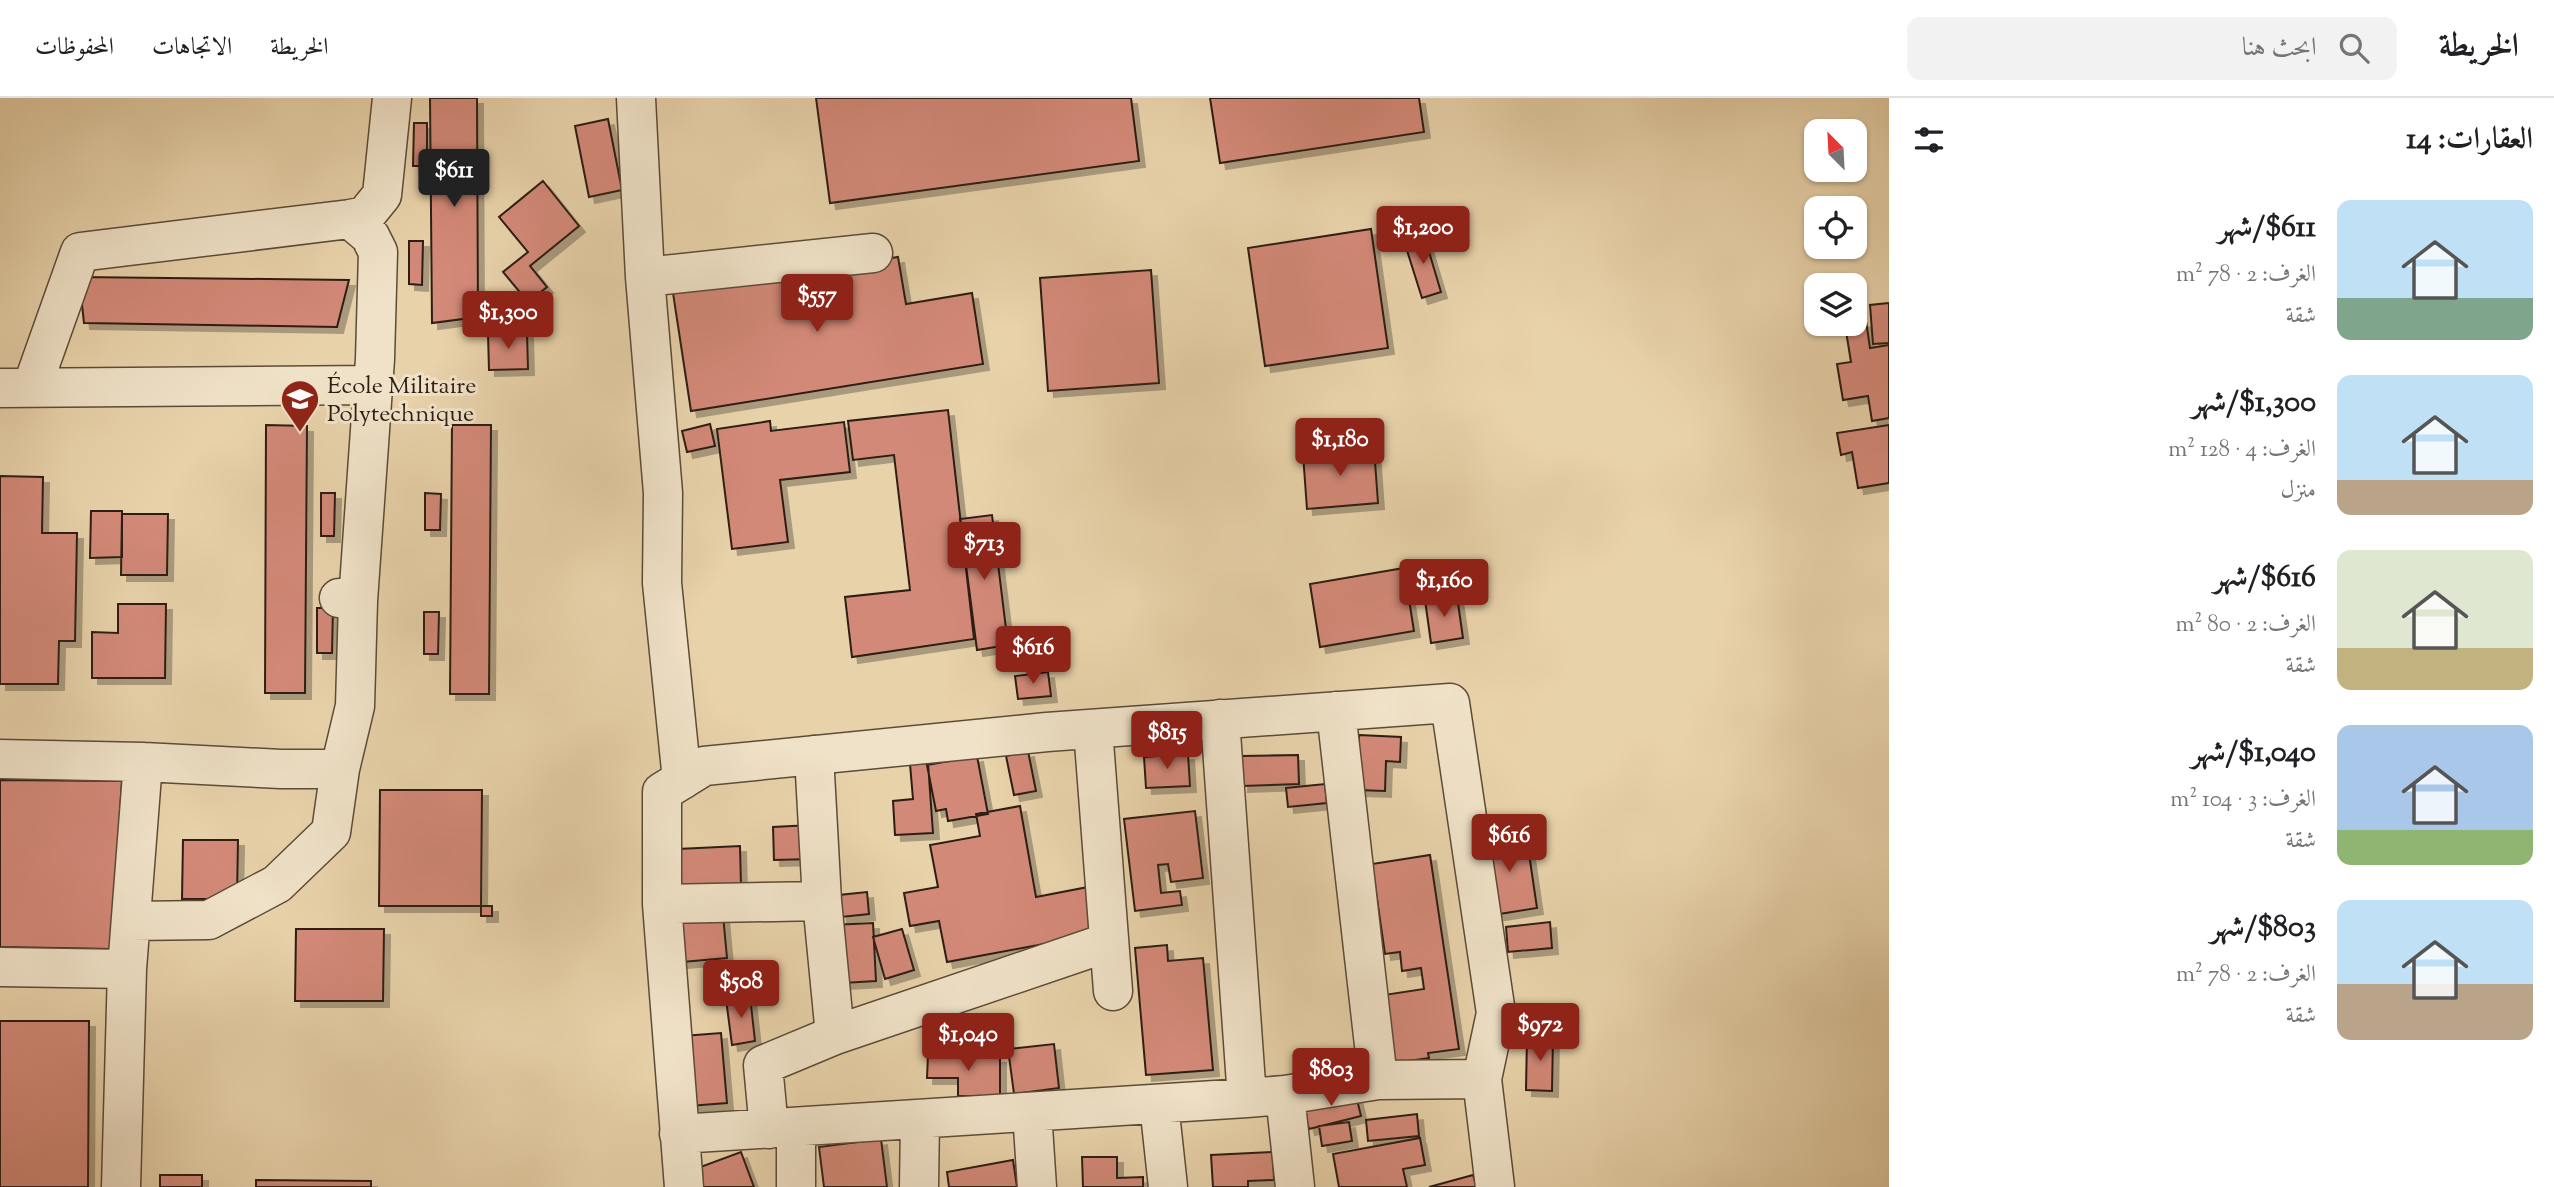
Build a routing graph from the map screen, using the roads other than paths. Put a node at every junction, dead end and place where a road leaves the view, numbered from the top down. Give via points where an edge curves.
1 (391, 98) edge
2 (636, 98) edge
3 (350, 219) junction
4 (873, 253) dead end
5 (645, 277) junction
6 (373, 384) junction
7 (16, 387) edge
8 (1336, 711) junction
9 (1220, 719) junction
10 (1093, 729) junction
11 (814, 755) junction
12 (0, 759) edge
13 (143, 762) junction
14 (340, 769) junction
15 (682, 780) junction
16 (822, 901) junction
17 (662, 904) junction
18 (131, 921) junction
19 (1109, 942) junction
20 (0, 967) edge
21 (127, 969) junction
22 (1113, 991) dead end
23 (835, 1035) junction
24 (1482, 1079) junction
25 (1378, 1080) junction
26 (1285, 1095) junction
27 (1247, 1098) junction
28 (1159, 1104) junction
29 (1032, 1112) junction
30 (920, 1119) junction
31 (782, 1128) junction
32 (679, 1134) junction
33 (121, 1187) edge
34 (684, 1187) edge
35 (796, 1187) edge
36 (919, 1187) edge
37 (1037, 1187) edge
38 (1168, 1187) edge
39 (1296, 1187) edge
40 (1495, 1187) edge

1 - 3 street via 382,195 366,216
2 - 5 street
3 - 6 street via 370,236 378,252
3 - 7 street via 80,252
4 - 5 street
5 - 15 street via 663,493 662,583
6 - 7 street
6 - 14 street via 349,599 355,706
8 - 9 street
8 - 24 street via 1450,703 1496,1013
8 - 25 street
9 - 10 street
9 - 27 street
10 - 11 street
10 - 19 street
11 - 15 street via 704,766
11 - 16 street
12 - 13 street
13 - 14 street
13 - 18 street
14 - 18 street via 331,832 277,884 209,920
15 - 17 street via 662,792
16 - 17 street
16 - 23 street
17 - 32 street
18 - 21 street
19 - 22 street
19 - 23 street
20 - 21 street
21 - 33 street
23 - 31 street via 763,1065
24 - 25 street
24 - 40 street
25 - 26 street
26 - 27 street
26 - 39 street
27 - 28 street
28 - 29 street
28 - 38 street
29 - 30 street
29 - 37 street
30 - 31 street
30 - 36 street
31 - 32 street
31 - 35 street
32 - 34 street

